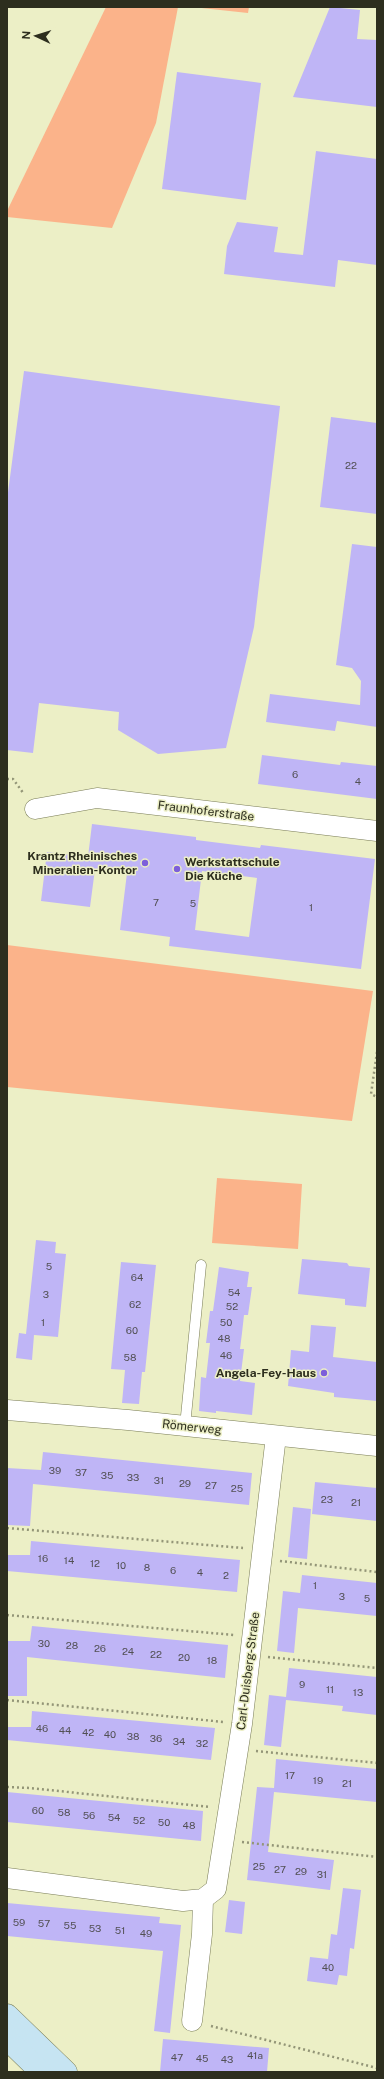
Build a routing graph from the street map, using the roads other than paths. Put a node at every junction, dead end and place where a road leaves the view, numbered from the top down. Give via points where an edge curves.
1 (35, 809) road end
2 (377, 831) edge
3 (200, 1265) dead end
4 (7, 1410) edge
5 (185, 1426) junction
6 (276, 1436) junction
7 (377, 1446) edge
8 (7, 1878) edge
9 (203, 1899) junction
10 (7, 2014) edge
11 (192, 2021) road end
12 (7, 2039) edge
13 (41, 2072) edge
14 (66, 2072) edge

1 - 2 street, Fraunhoferstraße via 97,798
3 - 5 lane
4 - 5 street, Römerweg
5 - 6 street, Römerweg
6 - 7 street, Römerweg
6 - 9 street, Carl-Duisberg-Straße via 230,1809 216,1889
8 - 9 street via 183,1901
9 - 11 street via 202,1934
10 - 14 street
12 - 13 street

